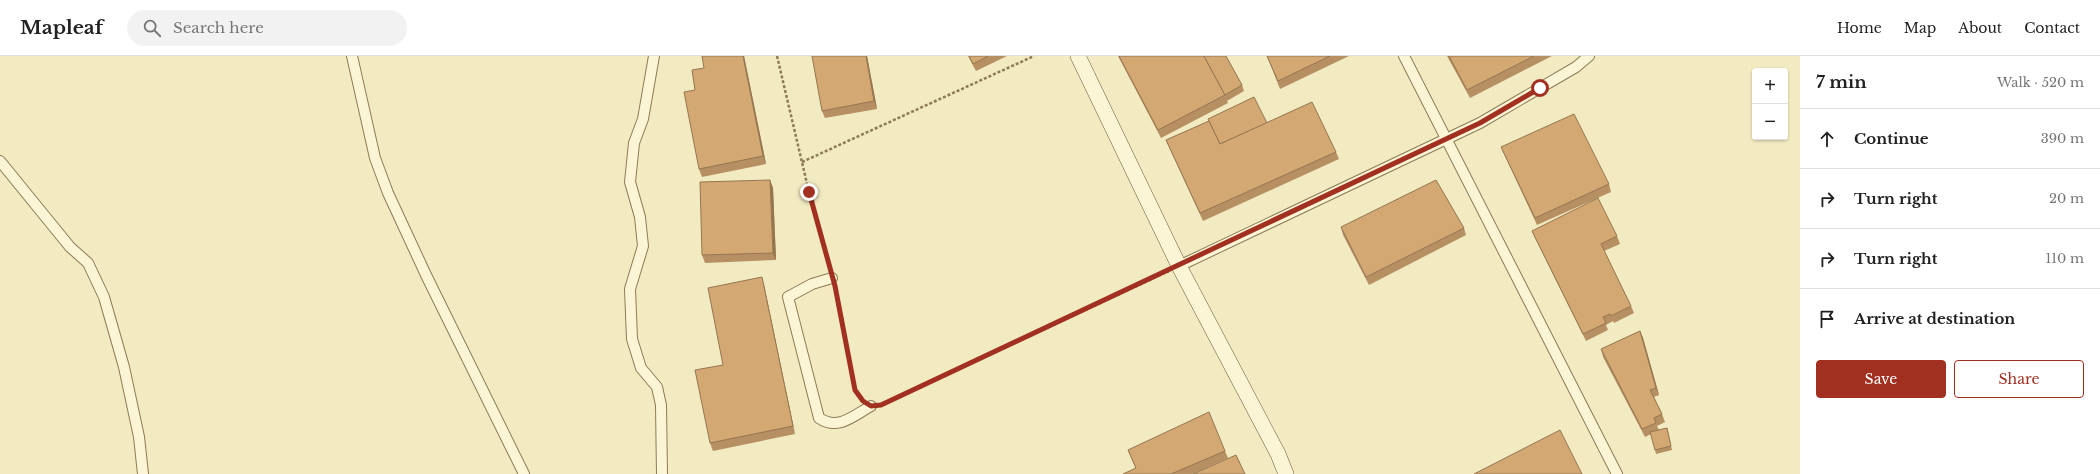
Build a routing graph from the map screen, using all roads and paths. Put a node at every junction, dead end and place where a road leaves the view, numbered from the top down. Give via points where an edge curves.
1 (352, 56) edge
2 (654, 56) edge
3 (777, 56) edge
4 (1034, 56) edge
5 (1078, 56) edge
6 (1404, 56) edge
7 (1589, 56) edge
8 (1445, 140) junction
9 (0, 161) edge
10 (802, 162) junction
11 (1179, 266) junction
12 (832, 278) junction
13 (871, 406) junction
14 (143, 474) edge
15 (524, 474) edge
16 (662, 474) edge
17 (1286, 474) edge
18 (1617, 474) edge

1 - 15 street via 375,158 388,193
2 - 16 street via 642,119 634,142 630,174 640,217 643,246 630,289 632,340 641,368 657,387 661,405
3 - 10 path
4 - 10 path
5 - 11 street
6 - 8 street
7 - 8 street via 1576,67 1480,123
8 - 11 street
8 - 18 street
9 - 14 street via 70,247 88,263 104,297 140,437
10 - 12 path
11 - 13 path via 881,405
11 - 17 street via 1278,454
12 - 13 path via 855,390 863,401
12 - 13 street via 812,284 788,297 819,418 827,423 837,424

